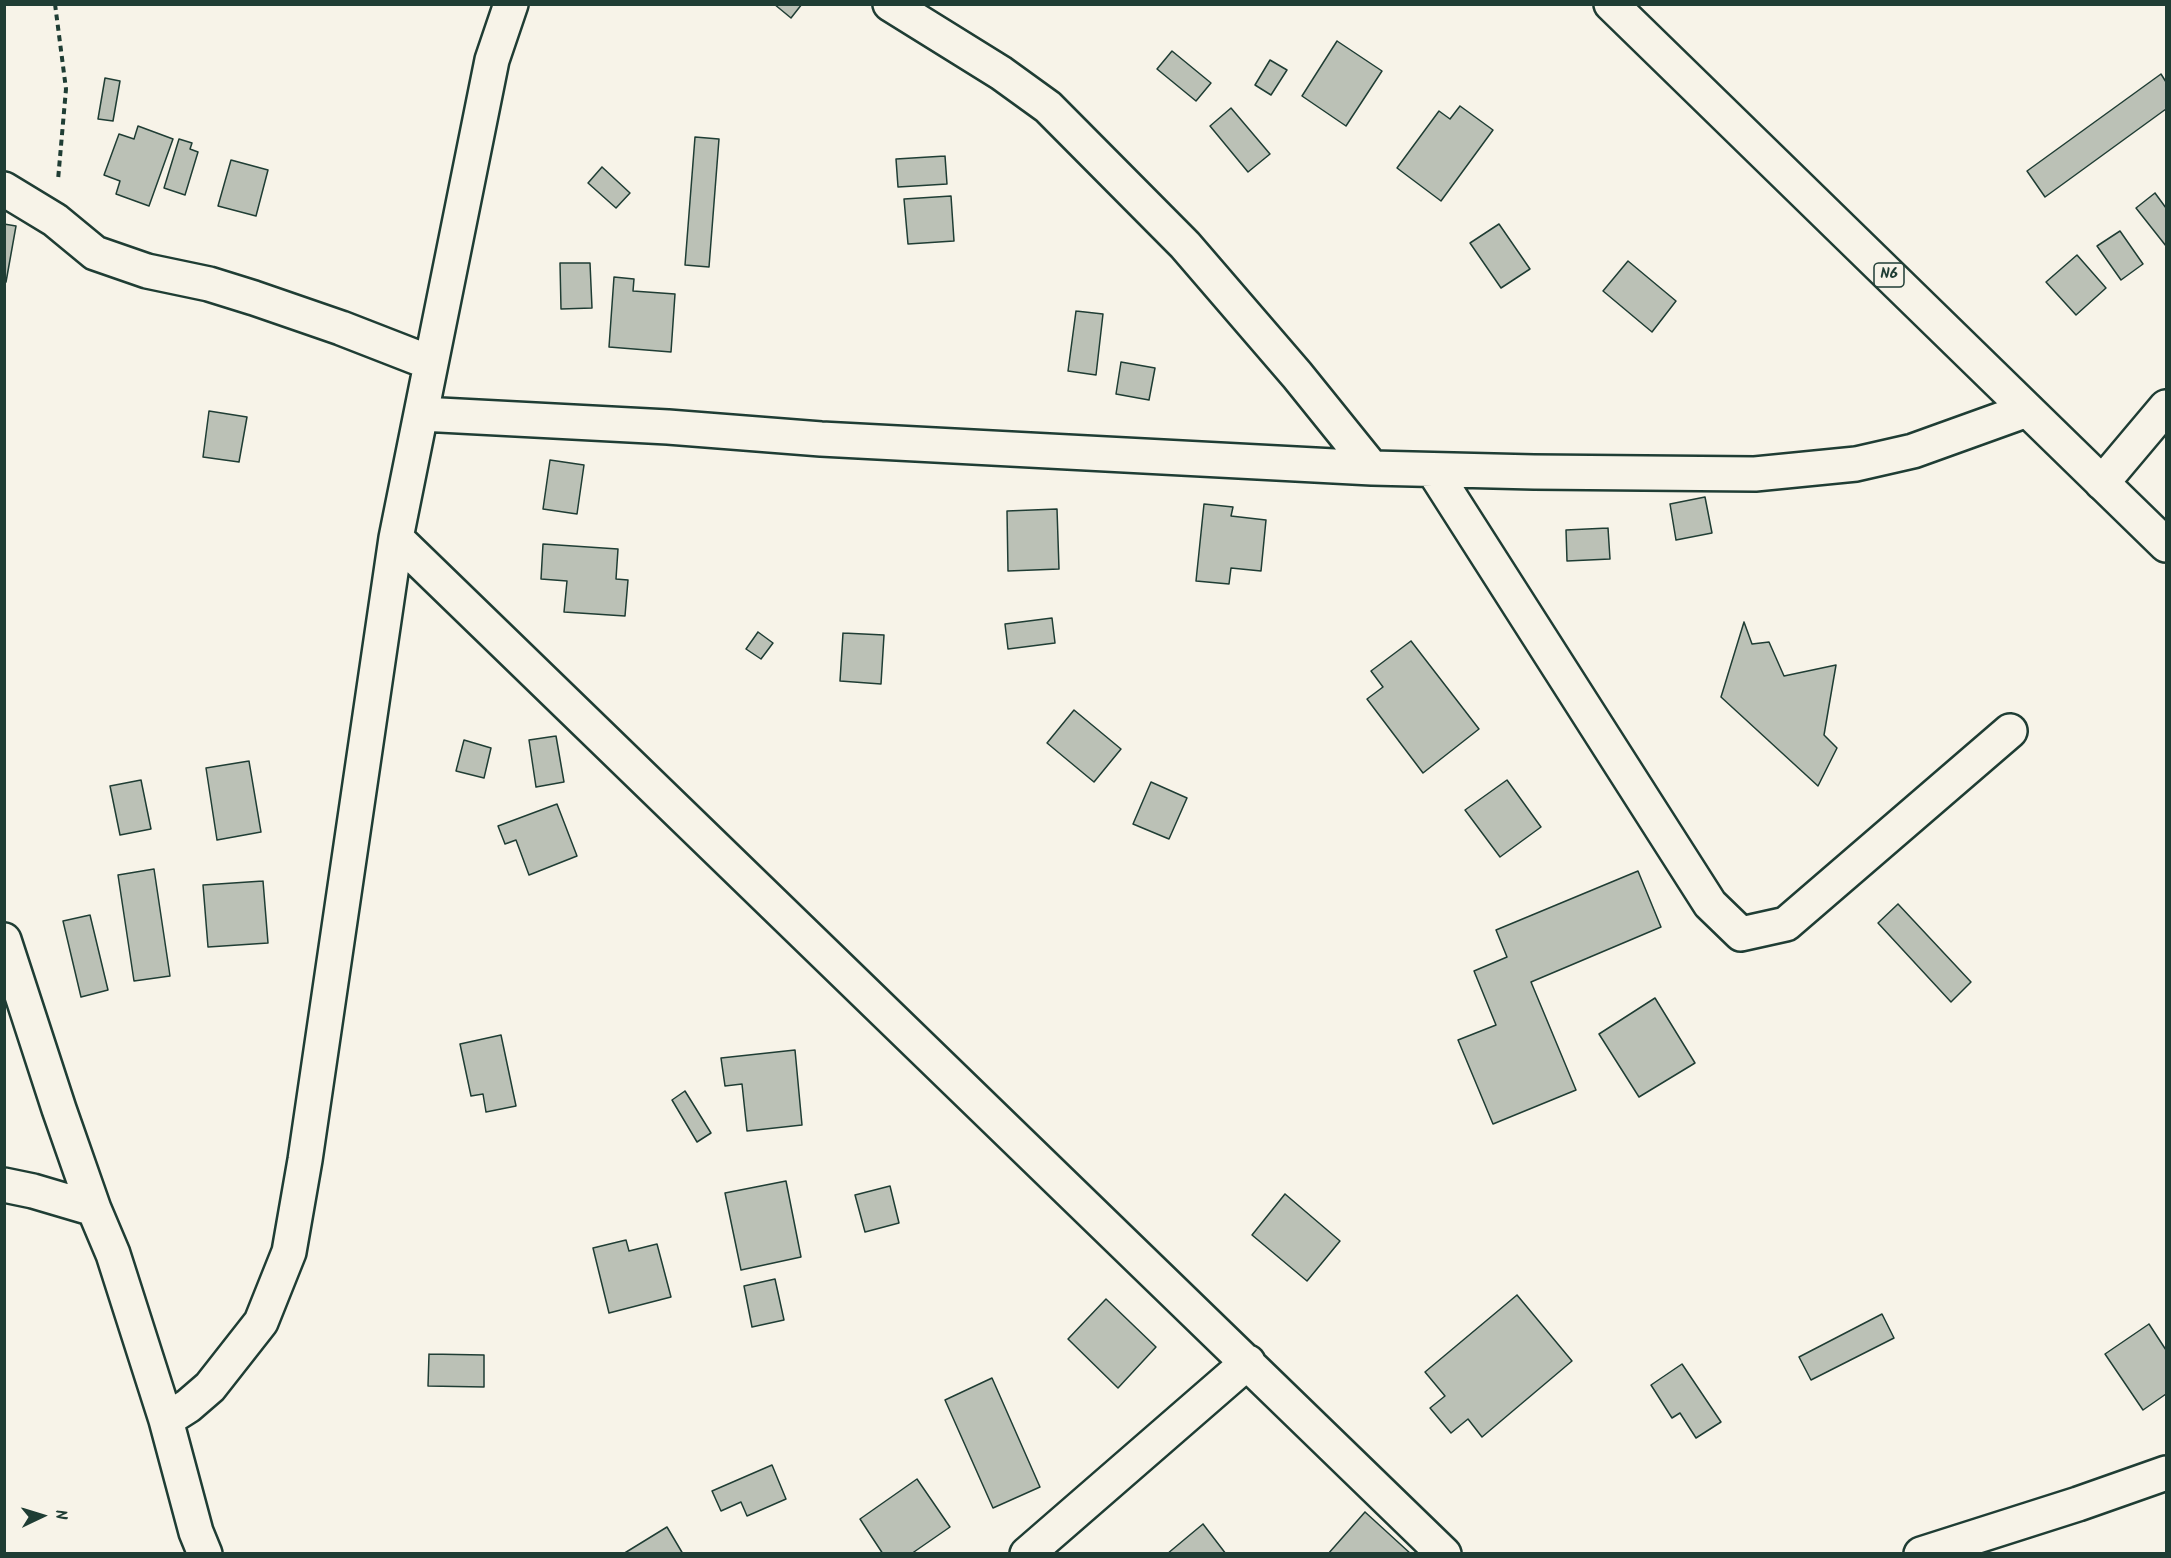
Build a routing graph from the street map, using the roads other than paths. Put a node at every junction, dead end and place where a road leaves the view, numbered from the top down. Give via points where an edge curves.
1 (511, 4) edge
2 (890, 4) edge
3 (1611, 4) edge
4 (4, 189) edge
5 (431, 363) junction
6 (2166, 407) edge
7 (2027, 410) junction
8 (422, 414) junction
9 (1372, 468) junction
10 (1433, 470) junction
11 (2102, 483) junction
12 (396, 538) junction
13 (2166, 545) edge
14 (2010, 731) dead end
15 (4, 940) edge
16 (4, 1185) edge
17 (94, 1209) junction
18 (1248, 1362) junction
19 (166, 1419) junction
20 (2166, 1473) edge
21 (205, 1554) edge
22 (1027, 1554) edge
23 (1444, 1554) edge
24 (1921, 1554) edge

1 - 5 main road via 492,60
2 - 9 main road via 1048,106 1185,245
3 - 7 main road, N6
4 - 5 main road via 55,220 95,253 147,271 254,298
5 - 8 main road
6 - 11 main road
7 - 10 main road via 1913,452 1822,468 1755,474
7 - 11 main road, N6
8 - 9 main road
8 - 12 main road
9 - 10 main road
10 - 14 main road via 1710,904 1741,934 1786,924
11 - 13 main road, N6
12 - 18 main road
12 - 19 main road via 289,1252 261,1322 210,1388
15 - 17 main road
16 - 17 main road
17 - 19 main road via 113,1254
18 - 22 main road
18 - 23 main road
19 - 21 main road
20 - 24 main road

